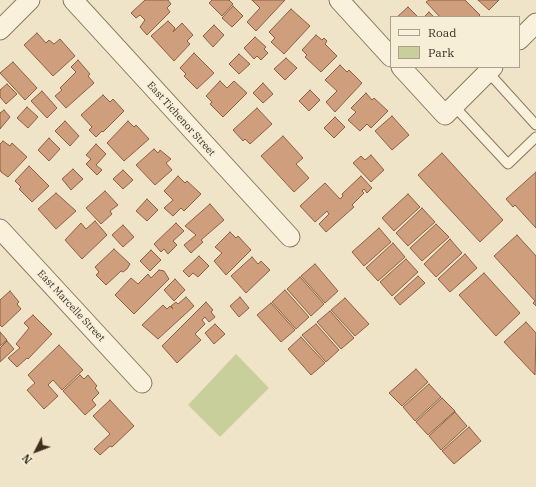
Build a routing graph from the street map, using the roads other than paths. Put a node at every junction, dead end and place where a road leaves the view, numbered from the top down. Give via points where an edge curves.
1 (30, 0) edge
2 (73, 0) edge
3 (338, 0) edge
4 (0, 30) edge
5 (390, 56) edge
6 (402, 68) edge
7 (490, 69) edge
8 (450, 111) junction
9 (536, 125) edge
10 (536, 137) edge
11 (0, 229) edge
12 (290, 237) dead end
13 (142, 383) dead end

1 - 4 street
2 - 12 street, East Tichenor Street
3 - 5 street
6 - 8 street
7 - 8 street
7 - 9 lane
8 - 10 lane via 508,164
11 - 13 street, East Marcelle Street

